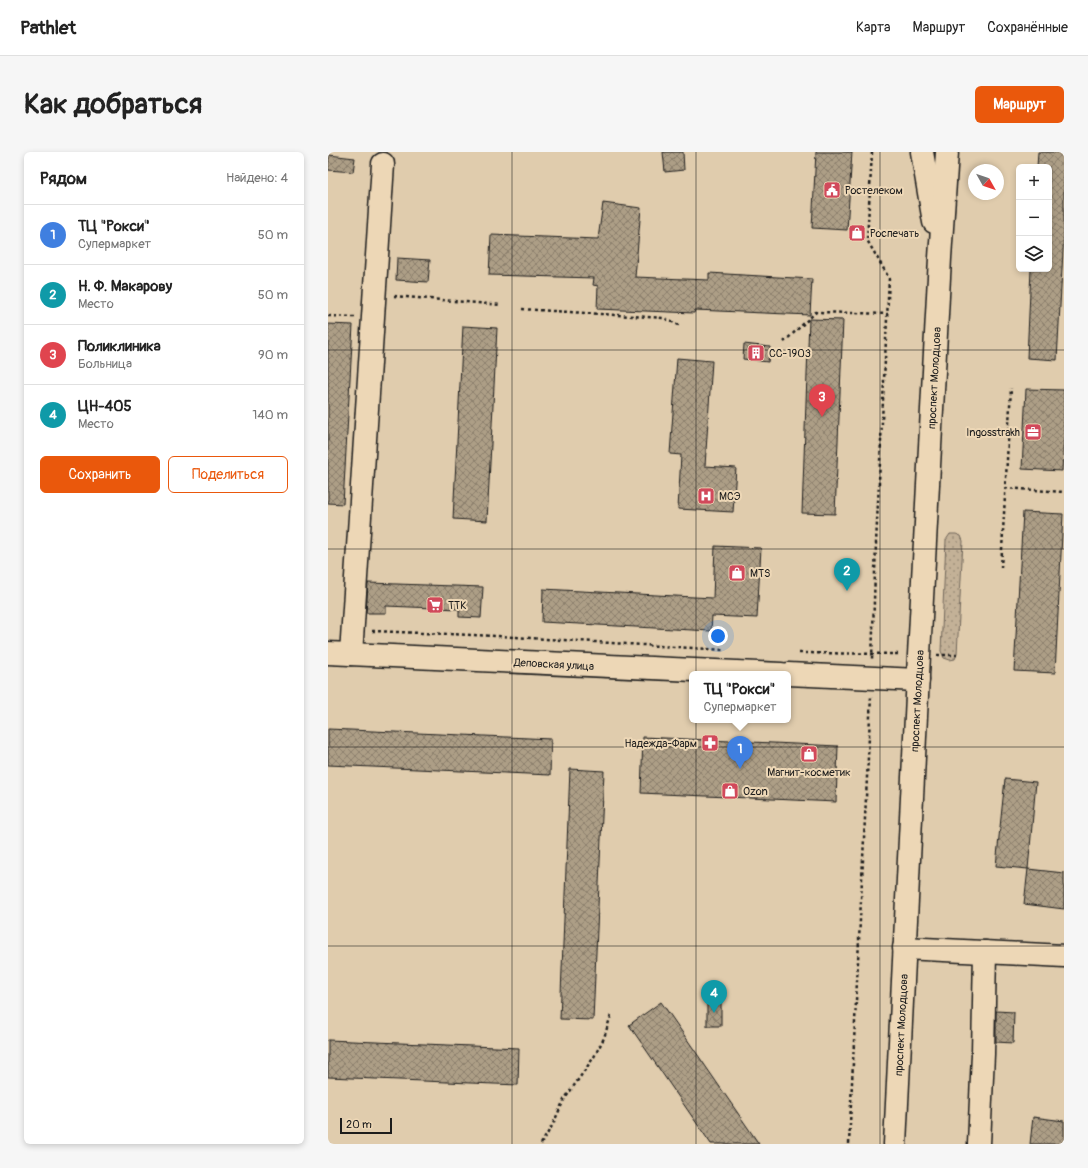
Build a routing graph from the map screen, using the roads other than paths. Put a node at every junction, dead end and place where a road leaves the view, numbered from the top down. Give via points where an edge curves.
1 (922, 152) edge
2 (947, 152) edge
3 (383, 164) dead end
4 (940, 258) junction
5 (328, 653) edge
6 (351, 654) junction
7 (716, 671) edge
8 (791, 674) edge
9 (918, 680) junction
10 (904, 948) junction
11 (986, 952) junction
12 (1064, 956) edge
13 (895, 1144) edge
14 (979, 1144) edge

1 - 4 main road, проспект Молодцова
2 - 4 main road, проспект Молодцова
3 - 6 main road
4 - 9 main road, проспект Молодцова
5 - 6 main road, Деповская улица
6 - 7 main road, Деповская улица
8 - 9 main road
9 - 10 main road, проспект Молодцова
10 - 11 main road
10 - 13 main road, проспект Молодцова
11 - 12 main road
11 - 14 main road

